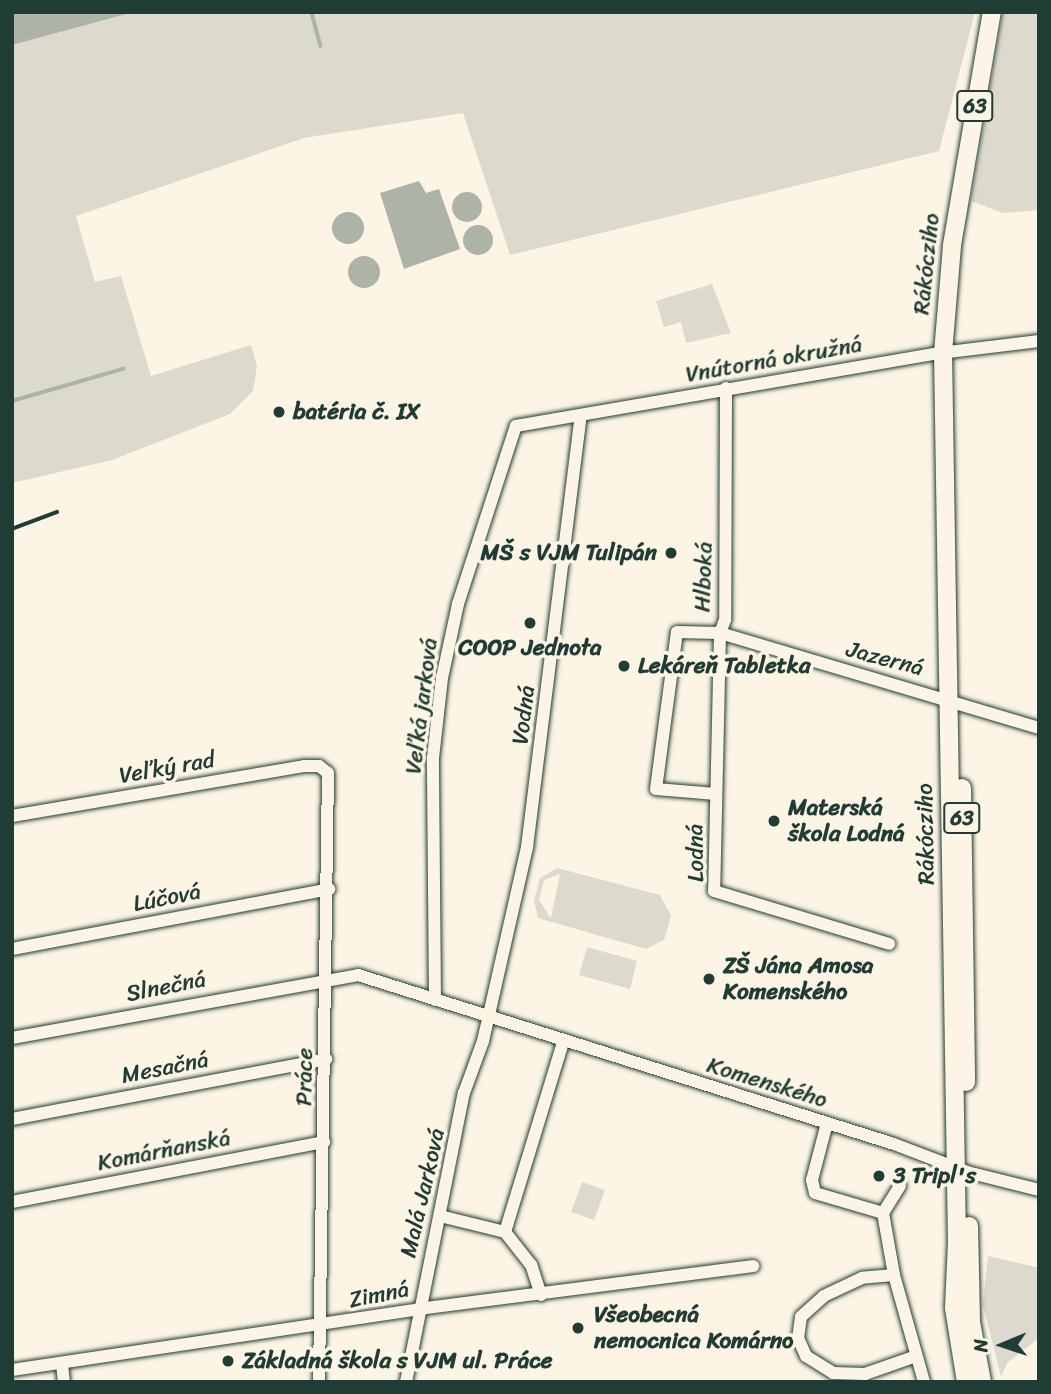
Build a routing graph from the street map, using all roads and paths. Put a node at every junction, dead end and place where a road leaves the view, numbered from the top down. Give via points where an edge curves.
1 (992, 12) edge
2 (1039, 341) edge
3 (949, 352) junction
4 (726, 388) junction
5 (582, 415) junction
6 (516, 426) joint
7 (720, 634) junction
8 (954, 702) junction
9 (1039, 728) edge
10 (328, 773) joint
11 (716, 794) junction
12 (12, 816) edge
13 (329, 889) junction
14 (889, 944) dead end
15 (12, 949) edge
16 (327, 979) junction
17 (435, 1000) junction
18 (489, 1017) junction
19 (12, 1038) edge
20 (563, 1042) junction
21 (326, 1059) junction
22 (12, 1119) edge
23 (827, 1124) junction
24 (324, 1142) junction
25 (962, 1170) junction
26 (900, 1186) dead end
27 (1039, 1190) edge
28 (12, 1202) edge
29 (883, 1213) junction
30 (440, 1216) junction
31 (505, 1232) junction
32 (753, 1266) dead end
33 (894, 1275) junction
34 (541, 1294) junction
35 (419, 1310) junction
36 (322, 1327) junction
37 (956, 1337) junction
38 (916, 1356) junction
39 (62, 1364) junction
40 (12, 1370) edge
41 (64, 1382) edge
42 (319, 1382) edge
43 (406, 1382) edge
44 (924, 1382) edge
45 (958, 1382) edge
46 (966, 1382) edge
47 (982, 1382) edge

1 - 3 main road, Rákócziho / 63 via 958,204
2 - 3 street, Vnútorná okružná
3 - 4 street, Vnútorná okružná
3 - 8 main road, Rákócziho / 63
4 - 5 street, Vnútorná okružná
4 - 7 street, Hlboká via 725,620
5 - 6 street, Vnútorná okružná
5 - 18 street, Vodná via 530,830
6 - 17 street, Veľká jarková via 458,604 442,678 433,758
7 - 8 street, Jazerná
7 - 11 street, Lodná
7 - 11 street, Hlboká via 677,632 656,789
8 - 9 street, Jazerná
8 - 25 main road, Rákócziho / 63
10 - 12 street, Veľký rad via 319,766 304,766
10 - 13 street, Práce
11 - 14 street, Lodná via 714,891
13 - 15 street, Lúčová
13 - 16 street, Práce
16 - 17 street, Komenského via 358,975
16 - 19 street, Slnečná
16 - 21 street, Práce
17 - 18 street, Komenského
18 - 20 street, Komenského
18 - 30 street, Malá Jarková via 464,1093
20 - 23 street, Komenského
20 - 31 street
21 - 22 street, Mesačná
21 - 24 street, Práce
23 - 25 street, Komenského
23 - 29 street via 812,1180 815,1193
24 - 28 street, Komárňanská
24 - 36 street, Práce
25 - 27 street, Komenského
25 - 37 main road, Rákócziho / 63
25 - 47 main road, Rákócziho / 63 via 971,1322
26 - 29 street
29 - 33 street
30 - 31 street
30 - 35 street, Malá Jarková
31 - 34 street via 531,1265
32 - 34 street, Zimná
33 - 38 street
33 - 38 street via 862,1278 824,1296 801,1317 798,1338 806,1356 833,1373 865,1374
34 - 35 street, Zimná
35 - 36 street, Zimná
35 - 43 street, Malá Jarková
36 - 39 street, Zimná
36 - 42 street, Práce
37 - 45 main road, 63
37 - 46 main road, Rákócziho / 63
38 - 44 street
39 - 40 street, Zimná
39 - 41 street

